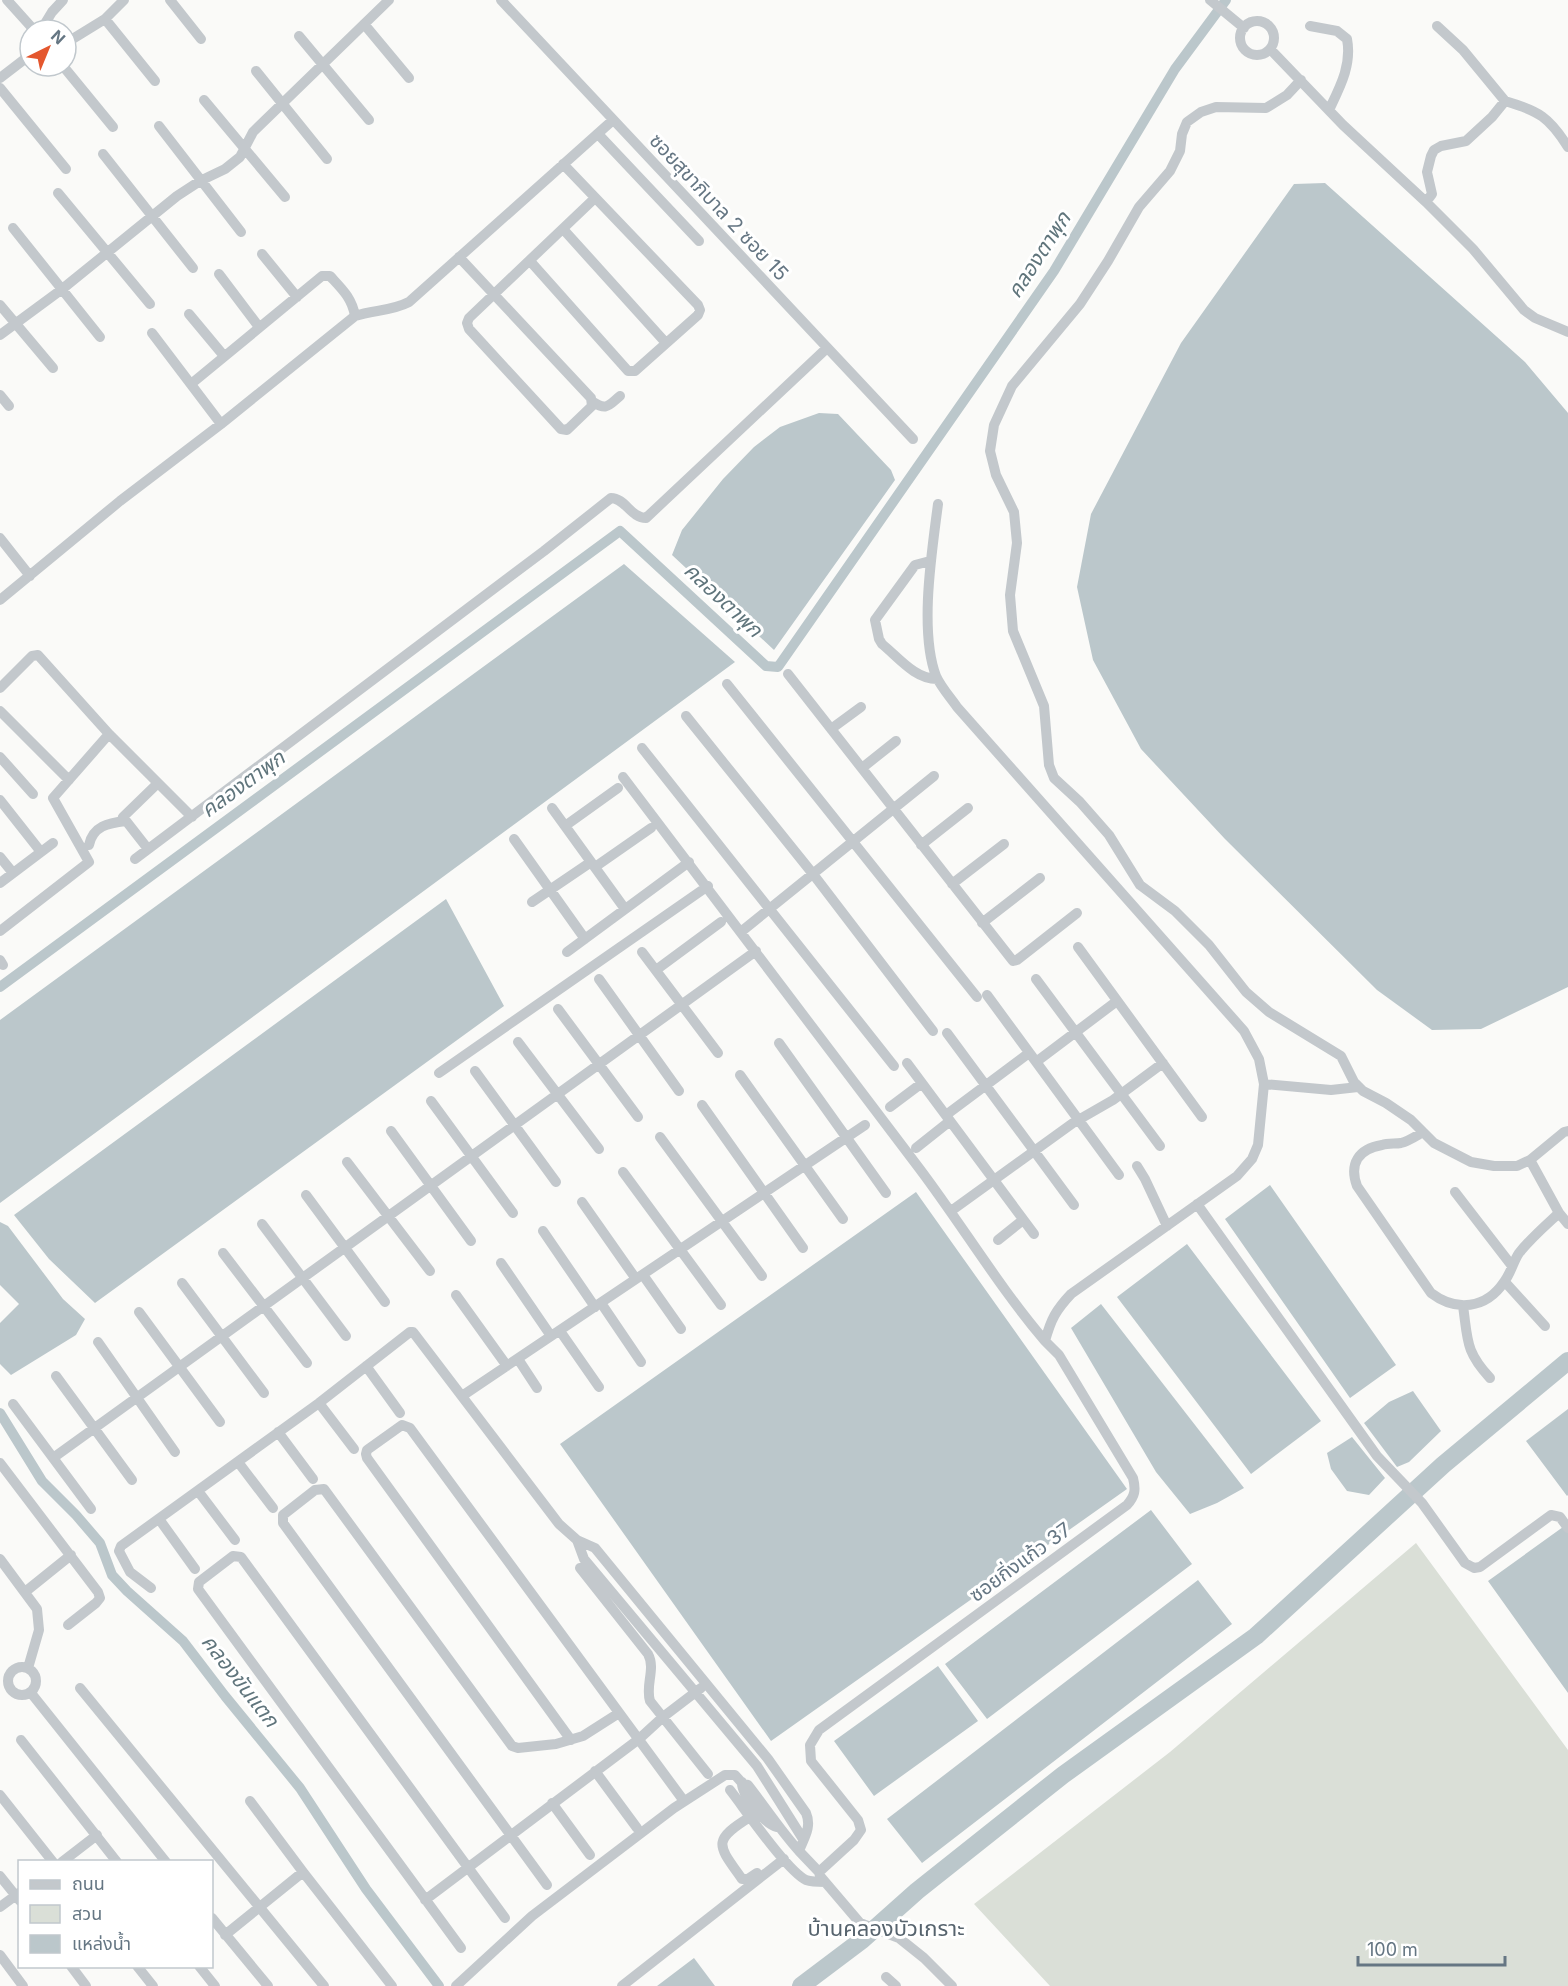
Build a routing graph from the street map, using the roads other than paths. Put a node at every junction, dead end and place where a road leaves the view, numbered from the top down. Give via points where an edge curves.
1 (7, 0) edge
2 (63, 0) edge
3 (124, 0) edge
4 (170, 0) edge
5 (389, 0) edge
6 (501, 0) edge
7 (1210, 0) edge
8 (23, 18) edge
9 (48, 18) edge
10 (105, 19) junction
11 (364, 24) junction
12 (1310, 26) dead end
13 (1437, 26) dead end
14 (1244, 28) junction
15 (78, 36) edge
16 (299, 36) dead end
17 (201, 39) dead end
18 (1270, 49) junction
19 (322, 63) junction
20 (18, 64) edge
21 (256, 71) dead end
22 (0, 78) edge
23 (73, 78) edge
24 (410, 78) dead end
25 (1301, 80) junction
26 (155, 81) dead end
27 (0, 88) edge
28 (204, 100) dead end
29 (1505, 101) junction
30 (282, 104) junction
31 (1329, 110) junction
32 (369, 120) dead end
33 (613, 120) junction
34 (159, 126) dead end
35 (113, 127) dead end
36 (598, 134) junction
37 (245, 147) junction
38 (1568, 147) edge
39 (103, 154) dead end
40 (327, 159) dead end
41 (563, 164) junction
42 (66, 169) dead end
43 (200, 181) junction
44 (58, 193) dead end
45 (285, 197) dead end
46 (595, 198) junction
47 (1426, 202) junction
48 (151, 216) junction
49 (13, 228) dead end
50 (563, 229) junction
51 (241, 232) dead end
52 (699, 241) dead end
53 (107, 253) junction
54 (262, 254) dead end
55 (459, 257) junction
56 (530, 261) junction
57 (193, 268) dead end
58 (219, 274) dead end
59 (61, 290) junction
60 (495, 295) junction
61 (297, 297) junction
62 (150, 304) dead end
63 (0, 305) edge
64 (189, 314) dead end
65 (356, 316) junction
66 (15, 323) junction
67 (259, 327) junction
68 (1568, 332) edge
69 (152, 333) dead end
70 (0, 335) edge
71 (100, 337) dead end
72 (666, 343) junction
73 (826, 348) junction
74 (224, 356) junction
75 (54, 368) dead end
76 (191, 384) junction
77 (0, 395) edge
78 (620, 396) dead end
79 (593, 402) junction
80 (9, 406) dead end
81 (221, 424) junction
82 (913, 439) dead end
83 (938, 504) dead end
84 (0, 538) edge
85 (930, 561) junction
86 (30, 576) junction
87 (0, 600) edge
88 (788, 674) dead end
89 (937, 679) junction
90 (727, 684) dead end
91 (0, 688) edge
92 (861, 707) dead end
93 (0, 711) edge
94 (686, 716) dead end
95 (831, 729) junction
96 (109, 734) junction
97 (896, 741) dead end
98 (642, 748) dead end
99 (0, 757) edge
100 (862, 768) junction
101 (934, 776) dead end
102 (623, 777) dead end
103 (69, 780) junction
104 (158, 783) junction
105 (618, 788) dead end
106 (33, 794) dead end
107 (0, 800) edge
108 (552, 808) dead end
109 (968, 808) dead end
110 (893, 809) junction
111 (192, 817) junction
112 (126, 820) junction
113 (566, 826) junction
114 (651, 828) dead end
115 (514, 839) dead end
116 (854, 841) junction
117 (53, 843) dead end
118 (1004, 844) dead end
119 (89, 845) dead end
120 (921, 845) junction
121 (148, 849) junction
122 (41, 852) junction
123 (0, 857) edge
124 (135, 859) dead end
125 (689, 862) junction
126 (593, 864) junction
127 (13, 873) junction
128 (813, 874) junction
129 (1040, 878) dead end
130 (0, 883) edge
131 (952, 884) junction
132 (708, 886) junction
133 (550, 890) junction
134 (532, 902) dead end
135 (770, 908) junction
136 (626, 909) junction
137 (1077, 912) dead end
138 (721, 921) dead end
139 (982, 923) junction
140 (742, 931) junction
141 (0, 932) edge
142 (585, 939) junction
143 (1078, 947) dead end
144 (642, 951) dead end
145 (756, 951) junction
146 (567, 952) dead end
147 (656, 970) junction
148 (599, 979) dead end
149 (1036, 979) dead end
150 (1117, 1001) junction
151 (681, 1005) junction
152 (558, 1010) dead end
153 (933, 1031) dead end
154 (1076, 1032) junction
155 (947, 1033) dead end
156 (639, 1035) junction
157 (518, 1042) dead end
158 (779, 1043) dead end
159 (718, 1053) dead end
160 (1033, 1058) junction
161 (907, 1063) dead end
162 (1163, 1063) junction
163 (599, 1064) junction
164 (894, 1066) dead end
165 (474, 1071) dead end
166 (439, 1073) dead end
167 (740, 1075) dead end
168 (922, 1083) junction
169 (1264, 1084) junction
170 (987, 1086) junction
171 (1358, 1087) junction
172 (679, 1091) dead end
173 (558, 1094) junction
174 (1121, 1094) junction
175 (431, 1101) dead end
176 (702, 1105) dead end
177 (890, 1107) dead end
178 (638, 1117) dead end
179 (1203, 1117) dead end
180 (948, 1118) junction
181 (1079, 1120) junction
182 (515, 1125) junction
183 (865, 1125) dead end
184 (392, 1131) dead end
185 (1568, 1131) edge
186 (1423, 1132) junction
187 (660, 1137) dead end
188 (847, 1137) junction
189 (1160, 1146) dead end
190 (916, 1148) dead end
191 (599, 1149) dead end
192 (1035, 1151) junction
193 (471, 1156) junction
194 (1530, 1160) junction
195 (347, 1162) dead end
196 (805, 1166) junction
197 (1137, 1166) dead end
198 (623, 1172) dead end
199 (1119, 1175) dead end
200 (994, 1180) junction
201 (556, 1182) dead end
202 (431, 1186) junction
203 (1455, 1192) dead end
204 (764, 1193) junction
205 (886, 1193) dead end
206 (306, 1194) dead end
207 (582, 1202) dead end
208 (1197, 1204) junction
209 (1074, 1205) dead end
210 (951, 1211) junction
211 (513, 1213) dead end
212 (1559, 1213) junction
213 (388, 1216) junction
214 (843, 1220) dead end
215 (1023, 1220) junction
216 (723, 1221) junction
217 (262, 1224) dead end
218 (1568, 1224) edge
219 (1167, 1226) junction
220 (543, 1231) dead end
221 (1034, 1234) dead end
222 (998, 1240) dead end
223 (471, 1241) dead end
224 (345, 1248) junction
225 (803, 1248) dead end
226 (680, 1250) junction
227 (223, 1253) dead end
228 (501, 1263) dead end
229 (1512, 1266) junction
230 (430, 1271) dead end
231 (762, 1276) dead end
232 (640, 1277) junction
233 (303, 1278) junction
234 (1505, 1282) junction
235 (182, 1283) dead end
236 (456, 1295) dead end
237 (385, 1302) dead end
238 (598, 1305) junction
239 (721, 1305) dead end
240 (264, 1306) junction
241 (1463, 1306) junction
242 (139, 1312) dead end
243 (1545, 1326) dead end
244 (681, 1329) dead end
245 (556, 1334) junction
246 (222, 1336) junction
247 (346, 1336) dead end
248 (1045, 1341) junction
249 (98, 1342) dead end
250 (518, 1359) junction
251 (641, 1362) dead end
252 (307, 1363) dead end
253 (366, 1366) junction
254 (507, 1366) junction
255 (179, 1367) junction
256 (56, 1376) dead end
257 (1490, 1377) dead end
258 (599, 1387) dead end
259 (537, 1388) dead end
260 (264, 1393) dead end
261 (462, 1396) junction
262 (137, 1398) junction
263 (319, 1403) junction
264 (13, 1404) dead end
265 (400, 1413) dead end
266 (220, 1422) dead end
267 (94, 1429) junction
268 (278, 1432) junction
269 (354, 1449) dead end
270 (175, 1452) dead end
271 (53, 1458) junction
272 (238, 1462) junction
273 (0, 1463) edge
274 (313, 1479) dead end
275 (132, 1480) dead end
276 (198, 1491) junction
277 (273, 1508) dead end
278 (91, 1509) dead end
279 (159, 1519) junction
280 (1568, 1528) edge
281 (235, 1540) dead end
282 (577, 1540) junction
283 (71, 1555) junction
284 (0, 1559) edge
285 (580, 1568) dead end
286 (195, 1569) dead end
287 (151, 1588) dead end
288 (25, 1592) junction
289 (648, 1613) junction
290 (637, 1622) junction
291 (68, 1625) dead end
292 (28, 1668) junction
293 (4, 1677) edge
294 (706, 1684) junction
295 (80, 1688) dead end
296 (696, 1692) junction
297 (31, 1693) junction
298 (619, 1713) junction
299 (663, 1717) junction
300 (639, 1738) junction
301 (21, 1740) dead end
302 (571, 1740) junction
303 (768, 1759) junction
304 (757, 1766) junction
305 (596, 1771) junction
306 (708, 1774) dead end
307 (779, 1775) junction
308 (742, 1782) junction
309 (769, 1782) junction
310 (730, 1790) dead end
311 (0, 1795) edge
312 (681, 1797) dead end
313 (250, 1801) dead end
314 (552, 1803) junction
315 (750, 1817) junction
316 (762, 1824) junction
317 (777, 1827) junction
318 (637, 1828) dead end
319 (510, 1834) junction
320 (97, 1835) junction
321 (803, 1839) junction
322 (799, 1851) junction
323 (590, 1855) dead end
324 (783, 1857) junction
325 (51, 1860) edge
326 (65, 1860) edge
327 (116, 1860) edge
328 (164, 1860) edge
329 (467, 1867) junction
330 (303, 1872) junction
331 (819, 1872) junction
332 (0, 1876) edge
333 (825, 1882) junction
334 (547, 1885) dead end
335 (18, 1897) edge
336 (425, 1900) junction
337 (0, 1907) edge
338 (260, 1908) junction
339 (505, 1918) dead end
340 (213, 1919) edge
341 (225, 1935) junction
342 (461, 1948) dead end
343 (0, 1955) edge
344 (72, 1968) edge
345 (139, 1968) edge
346 (201, 1968) edge
347 (886, 1977) dead end
348 (459, 1984) edge
349 (23, 1986) edge
350 (86, 1986) edge
351 (153, 1986) edge
352 (215, 1986) edge
353 (268, 1986) edge
354 (324, 1986) edge
355 (392, 1986) edge
356 (622, 1986) edge
357 (896, 1986) edge
358 (952, 1986) edge

1 - 8 street
2 - 9 street
3 - 10 street
4 - 17 street
5 - 11 street
6 - 33 street, ซอยสุขาภิบาล 2 ซอย 15
7 - 14 street
10 - 15 street
10 - 26 street
11 - 19 street
11 - 24 street
12 - 31 street via 1337,31 1347,39 1344,76
13 - 29 street via 1463,50
14 - 18 street via 1254,22 1265,24 1273,33
14 - 18 street via 1240,38 1244,49 1254,55
16 - 19 street
18 - 25 street
19 - 30 street
19 - 32 street
20 - 22 street
21 - 30 street
23 - 35 street
25 - 31 street
25 - 171 street via 1266,108 1216,107 1187,122 1170,171 1139,207 1080,304 1012,386 994,425 990,451 996,475 1014,512 1017,543 1010,595 1013,631 1044,706 1049,765 1054,778 1109,835 1140,885 1175,911 1209,945 1246,992 1269,1012 1341,1056
27 - 42 street
28 - 37 street
29 - 38 street via 1537,111
29 - 47 street via 1466,141 1434,150 1426,172 1432,194
30 - 37 street via 253,132
30 - 40 street
31 - 47 street
33 - 36 street
33 - 73 street, ซอยสุขาภิบาล 2 ซอย 15
34 - 43 street
36 - 41 street
36 - 52 street
37 - 43 street via 240,158
37 - 45 street
39 - 48 street
41 - 46 street
41 - 55 street
43 - 48 street
43 - 51 street
44 - 53 street
46 - 50 street
46 - 72 street via 698,305 698,315
47 - 68 street via 1473,249 1524,310
48 - 53 street
48 - 57 street
49 - 59 street
50 - 56 street
50 - 72 street
53 - 59 street
53 - 62 street
54 - 61 street
55 - 60 street
55 - 65 street via 409,302
56 - 60 street
56 - 72 street via 628,371 635,371
58 - 67 street
59 - 66 street
59 - 71 street
60 - 79 street
60 - 79 street via 469,318 469,329 561,429 567,430
61 - 65 street via 326,274 350,297
61 - 67 street
63 - 66 street
64 - 74 street
65 - 81 street
66 - 70 street
66 - 75 street
67 - 74 street
69 - 76 street
73 - 82 street, ซอยสุขาภิบาล 2 ซอย 15
73 - 111 street via 645,518 638,518 619,500 610,498
74 - 76 street
76 - 81 street
77 - 80 street
78 - 79 street via 607,407
81 - 86 street
83 - 85 street
84 - 86 street
85 - 89 street via 928,639
85 - 89 street via 915,565 875,620 882,644 919,675
86 - 87 street
88 - 95 street
89 - 169 street via 965,716 1244,1031 1260,1059
90 - 116 street
91 - 96 street via 32,656 38,655
92 - 95 street
93 - 103 street
94 - 128 street
95 - 100 street
96 - 103 street
96 - 104 street
97 - 100 street
98 - 135 street
99 - 106 street
100 - 110 street
101 - 110 street
102 - 125 street
103 - 141 street via 53,798 89,862
104 - 111 street
104 - 112 street via 123,817
105 - 113 street
107 - 122 street
108 - 113 street
109 - 120 street
110 - 116 street
110 - 120 street
111 - 121 street
112 - 119 street via 104,824
112 - 121 street
113 - 126 street
114 - 126 street
115 - 133 street
116 - 128 street
116 - 160 street
117 - 122 street
118 - 131 street
120 - 131 street
121 - 124 street
122 - 127 street
123 - 127 street
125 - 132 street
125 - 136 street
126 - 133 street
126 - 136 street
127 - 130 street
128 - 135 street
128 - 153 street
129 - 139 street
131 - 139 street
132 - 140 street
132 - 166 street
133 - 134 street
133 - 142 street
135 - 140 street
135 - 164 street
136 - 142 street
137 - 139 street via 1014,961
138 - 147 street
140 - 145 street
142 - 146 street
143 - 150 street
144 - 147 street
145 - 151 street
145 - 210 street
147 - 151 street
148 - 156 street
149 - 154 street
150 - 154 street
150 - 162 street
151 - 156 street
151 - 159 street
152 - 163 street
154 - 160 street
154 - 174 street
155 - 170 street
156 - 163 street
156 - 172 street
157 - 173 street
158 - 188 street
160 - 170 street
160 - 181 street
161 - 168 street
162 - 174 street
162 - 179 street
163 - 173 street
163 - 178 street
165 - 182 street
167 - 196 street
168 - 177 street
168 - 180 street
169 - 171 street via 1331,1090
169 - 208 street via 1258,1144 1252,1159 1238,1176
170 - 180 street
170 - 192 street
171 - 186 street via 1411,1120
173 - 182 street
173 - 191 street
174 - 181 street
174 - 189 street
175 - 193 street
176 - 204 street
180 - 190 street
180 - 200 street
181 - 192 street
181 - 199 street
182 - 193 street
182 - 201 street
183 - 188 street
184 - 202 street
185 - 194 street
186 - 194 street via 1434,1143 1471,1162 1517,1166
186 - 241 street via 1410,1140 1383,1144 1365,1152 1353,1166 1353,1176 1431,1293 1448,1304
187 - 216 street
188 - 196 street
188 - 205 street
192 - 200 street
192 - 209 street
193 - 202 street
193 - 211 street
194 - 212 street
195 - 213 street
196 - 204 street
196 - 214 street
197 - 219 street
198 - 226 street
200 - 210 street
200 - 215 street
202 - 213 street
202 - 223 street
203 - 229 street
204 - 216 street
204 - 225 street
206 - 224 street
207 - 232 street
208 - 219 street
208 - 280 street via 1377,1456 1415,1494 1466,1563 1474,1568 1480,1566 1551,1515 1560,1517
210 - 248 street
212 - 218 street
212 - 229 street via 1533,1236
213 - 224 street
213 - 230 street
215 - 221 street
215 - 222 street
216 - 226 street
216 - 231 street
217 - 233 street
219 - 248 street via 1071,1294 1053,1317
220 - 238 street
224 - 233 street
224 - 237 street
226 - 232 street
226 - 239 street
227 - 240 street
228 - 245 street
229 - 234 street
232 - 238 street
232 - 244 street
233 - 240 street
233 - 247 street
234 - 241 street via 1489,1299
234 - 243 street
235 - 246 street
236 - 254 street
238 - 245 street
238 - 251 street
240 - 246 street
240 - 252 street
241 - 257 street via 1470,1351
242 - 255 street
245 - 250 street
245 - 258 street
246 - 255 street
246 - 260 street
248 - 331 street, ซอยกิ่งแก้ว 37 via 1059,1355 1133,1478 1133,1498 819,1730 810,1745 811,1761 858,1820 861,1830
249 - 262 street
250 - 254 street
250 - 259 street
253 - 261 street via 413,1332
253 - 263 street
253 - 265 street
254 - 261 street
255 - 262 street
255 - 266 street
256 - 267 street
261 - 282 street via 559,1524
262 - 267 street
262 - 270 street
263 - 268 street
263 - 269 street
264 - 271 street
267 - 271 street
267 - 275 street
268 - 272 street
268 - 274 street
271 - 278 street
272 - 276 street
272 - 277 street
273 - 283 street
276 - 279 street
276 - 281 street
279 - 286 street
279 - 287 street via 119,1548 127,1568
282 - 289 street via 596,1548
282 - 290 street via 584,1559
283 - 288 street
283 - 291 street via 100,1598
284 - 288 street
285 - 299 street via 648,1654 652,1662 650,1701
288 - 292 street via 37,1609 39,1623
289 - 290 street
289 - 294 street
290 - 296 street
292 - 293 street via 15,1668
292 - 297 street via 36,1679
293 - 297 street via 16,1694
294 - 296 street
294 - 303 street
295 - 338 street
296 - 299 street
296 - 304 street
297 - 328 street
298 - 300 street
298 - 302 street
298 - 302 street via 410,1428 402,1425 367,1450 367,1458
299 - 300 street
299 - 306 street
300 - 305 street
300 - 312 street
301 - 320 street
302 - 319 street via 518,1748 507,1741 324,1489 315,1490 283,1515 283,1523
303 - 304 street
303 - 307 street
304 - 309 street
305 - 314 street
305 - 318 street
307 - 309 street
307 - 321 street via 810,1822
308 - 316 street via 742,1790
308 - 317 street via 775,1818
308 - 348 street via 735,1775 725,1775 674,1808 532,1916
309 - 321 street
310 - 315 street
311 - 325 street
313 - 330 street
314 - 319 street
314 - 323 street
315 - 316 street
315 - 324 street via 730,1830 722,1845 722,1851 742,1879
316 - 317 street
316 - 324 street
317 - 322 street
319 - 329 street
319 - 334 street
320 - 326 street
320 - 327 street
321 - 322 street
322 - 331 street
324 - 333 street via 805,1879
324 - 356 street
329 - 336 street
329 - 336 street via 241,1557 233,1556 199,1582 198,1589
329 - 339 street
330 - 338 street
330 - 355 street
331 - 333 street
332 - 335 street
333 - 358 street via 860,1923 892,1934
335 - 337 street
336 - 342 street
338 - 341 street
338 - 354 street
340 - 341 street
341 - 353 street
343 - 349 street
344 - 350 street
345 - 351 street
346 - 352 street
347 - 357 street

